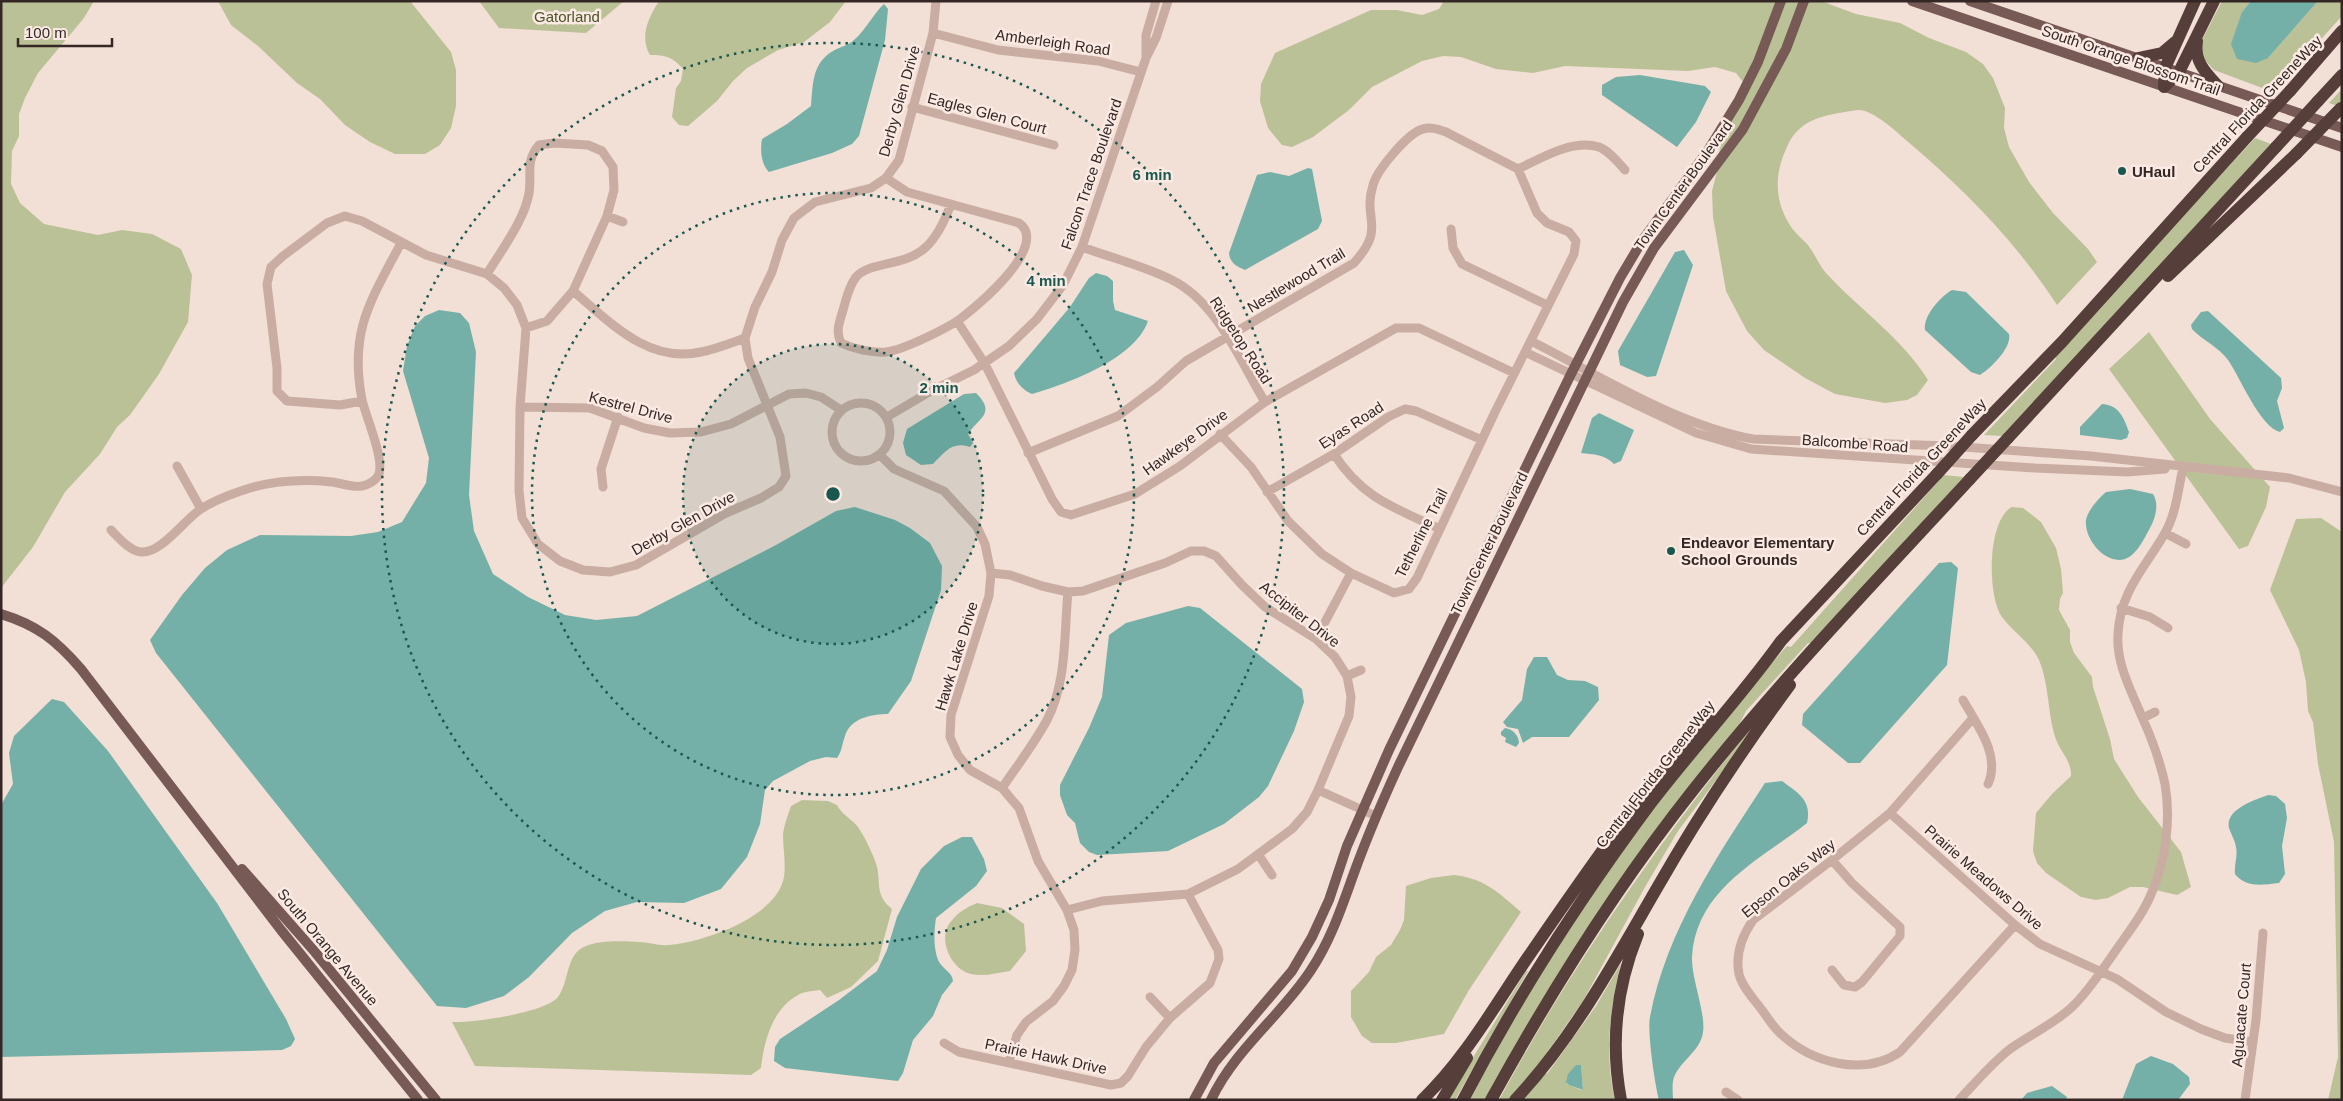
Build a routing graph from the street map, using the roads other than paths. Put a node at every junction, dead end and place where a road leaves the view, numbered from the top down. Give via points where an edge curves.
1 (936, 1) edge
2 (1156, 1) edge
3 (1168, 1) edge
4 (1781, 1) edge
5 (1804, 1) edge
6 (1912, 1) edge
7 (1970, 1) edge
8 (2195, 1) edge
9 (2214, 1) edge
10 (2342, 31) edge
11 (932, 33) junction
12 (2342, 36) edge
13 (2197, 37) junction
14 (2178, 38) junction
15 (1146, 58) junction
16 (2138, 58) junction
17 (2165, 68) junction
18 (1141, 72) junction
19 (2179, 72) junction
20 (2342, 75) edge
21 (2218, 86) junction
22 (2164, 87) junction
23 (2290, 91) junction
24 (912, 107) junction
25 (2342, 108) edge
26 (2342, 128) edge
27 (1054, 145) dead end
28 (2342, 148) edge
29 (1518, 169) junction
30 (1625, 170) dead end
31 (886, 178) junction
32 (950, 204) junction
33 (607, 216) junction
34 (623, 222) dead end
35 (1451, 229) dead end
36 (401, 243) junction
37 (1082, 247) junction
38 (488, 274) junction
39 (573, 291) junction
40 (1547, 305) junction
41 (957, 320) junction
42 (526, 328) junction
43 (1226, 337) junction
44 (745, 338) junction
45 (1532, 341) junction
46 (1526, 352) junction
47 (2081, 359) junction
48 (985, 364) junction
49 (1576, 364) junction
50 (1589, 370) junction
51 (1514, 372) junction
52 (1571, 374) junction
53 (1584, 380) junction
54 (362, 401) junction
55 (1264, 402) junction
56 (767, 406) junction
57 (520, 407) junction
58 (841, 410) junction
59 (887, 417) junction
60 (618, 418) junction
61 (1220, 434) junction
62 (1482, 440) junction
63 (1028, 453) junction
64 (1334, 454) junction
65 (880, 455) junction
66 (177, 466) dead end
67 (2183, 468) junction
68 (602, 487) dead end
69 (1267, 492) junction
70 (2342, 492) edge
71 (201, 509) junction
72 (1440, 529) junction
73 (111, 530) dead end
74 (2165, 533) junction
75 (2186, 544) dead end
76 (991, 573) junction
77 (1351, 574) junction
78 (1068, 592) junction
79 (2121, 608) junction
80 (1, 614) edge
81 (2168, 628) dead end
82 (1832, 629) junction
83 (1316, 640) junction
84 (1781, 641) junction
85 (1361, 670) dead end
86 (1347, 676) junction
87 (1963, 700) dead end
88 (2155, 712) dead end
89 (1973, 718) junction
90 (2143, 718) junction
91 (1988, 784) dead end
92 (1002, 788) junction
93 (1318, 790) junction
94 (1362, 810) junction
95 (1890, 813) junction
96 (195, 815) junction
97 (1376, 816) junction
98 (1258, 854) junction
99 (1832, 860) junction
100 (1272, 875) dead end
101 (1657, 888) junction
102 (1188, 894) junction
103 (1067, 910) junction
104 (2015, 925) junction
105 (1546, 931) junction
106 (2263, 932) dead end
107 (1832, 970) dead end
108 (2101, 971) junction
109 (1150, 997) dead end
110 (1170, 1018) junction
111 (2254, 1042) junction
112 (944, 1043) dead end
113 (1009, 1062) junction
114 (1726, 1092) dead end
115 (417, 1098) edge
116 (434, 1098) edge
117 (1194, 1100) edge
118 (1211, 1100) edge
119 (1422, 1100) edge
120 (1442, 1100) edge
121 (1463, 1100) edge
122 (1491, 1100) edge
123 (1515, 1100) edge
124 (1621, 1100) edge
125 (1738, 1100) edge
126 (1959, 1100) edge
127 (2245, 1100) edge

1 - 11 street, Derby Glen Drive
2 - 15 street, Falcon Trace Boulevard via 1146,35
3 - 15 street, Falcon Trace Boulevard
4 - 49 main road, Town Center Boulevard via 1758,62 1734,108 1707,152 1642,241
5 - 50 main road, Town Center Boulevard via 1786,49 1756,107 1719,163 1654,248 1626,295
6 - 22 main road, South Orange Blossom Trail
7 - 16 main road, South Orange Blossom Trail
8 - 14 highway
9 - 13 highway
10 - 23 highway
11 - 18 street, Amberleigh Road via 1024,54 1099,58
11 - 24 street, Derby Glen Drive
12 - 23 highway, Central Florida GreeneWay
13 - 19 highway
13 - 21 highway via 2199,63
14 - 16 highway via 2162,53
14 - 17 highway
15 - 18 street, Falcon Trace Boulevard
16 - 17 main road, South Orange Blossom Trail
17 - 19 main road, South Orange Blossom Trail
17 - 22 highway
18 - 37 street, Falcon Trace Boulevard
19 - 21 main road, South Orange Blossom Trail
19 - 22 highway
20 - 47 highway, bridge
21 - 26 main road, South Orange Blossom Trail
22 - 28 main road, South Orange Blossom Trail
23 - 84 highway, Central Florida GreeneWay, bridge via 2062,342
24 - 27 street, Eagles Glen Court
24 - 31 street, Derby Glen Drive via 898,160
25 - 47 highway, bridge
29 - 30 street via 1560,150 1582,145 1600,147
29 - 40 street via 1537,213 1547,222 1569,232 1576,241 1574,254
29 - 43 street, Nestlewood Trail via 1446,132 1434,128 1421,130 1407,140 1378,174 1370,201 1372,235 1368,248 1354,263
31 - 32 street via 907,192
31 - 44 street, Derby Glen Drive via 871,188 815,202 794,218 782,240
32 - 41 street via 1019,223 1026,228 1028,235 1027,244 1002,281 982,302
32 - 41 street via 941,227 926,248 911,258 868,269 857,276 849,289 838,337 847,346 886,352 899,349
33 - 34 street
33 - 38 street via 614,190 613,167 602,151 588,145 539,145 531,154 529,195 520,218
33 - 39 street
35 - 40 street via 1453,248 1462,264
36 - 38 street, Derby Glen Drive via 426,255
36 - 54 street via 361,326 358,362
36 - 54 street, Derby Glen Drive via 362,221 345,216 327,223 271,267 267,284 277,390 287,401 340,405
37 - 43 street, Ridgetop Road via 1173,280 1203,303
37 - 48 street, Falcon Trace Boulevard via 1063,285 1037,319
38 - 42 street, Derby Glen Drive via 517,305
39 - 42 street via 547,321
39 - 44 street via 630,339 648,348 686,354
40 - 45 street
41 - 48 street, Hawkeye Drive
42 - 57 street, Derby Glen Drive
43 - 55 street, Ridgetop Road
43 - 63 street, Nestlewood Trail via 1186,361 1157,388 1118,416
44 - 56 street, Derby Glen Drive via 748,358
45 - 46 street, Tetherline Trail
45 - 49 street
46 - 51 street, Tetherline Trail
46 - 52 street
47 - 82 highway, bridge
48 - 59 street, Falcon Trace Boulevard
48 - 63 street, Hawkeye Drive
49 - 50 street, Balcombe Road
49 - 52 main road, Town Center Boulevard
50 - 53 main road, Town Center Boulevard
50 - 67 street, Balcombe Road via 1671,413 1700,425 1753,439 1948,446 2050,453
51 - 55 street, Hawkeye Drive via 1419,328 1396,328
51 - 62 street, Tetherline Trail
52 - 53 street, Balcombe Road
52 - 94 main road, Town Center Boulevard
53 - 67 street, Balcombe Road via 1696,433 1751,449 2127,472
53 - 97 main road, Town Center Boulevard
54 - 71 street via 380,464 379,475 374,481 362,486 298,479 268,483 232,494
55 - 61 street, Hawkeye Drive
56 - 57 street, Derby Glen Drive via 780,437 784,460 786,476 779,487 724,514 636,565 610,572 583,570 560,561 538,544 522,518 519,491
56 - 58 street, Kestrel Drive via 789,394 806,393 821,397
56 - 60 street, Kestrel Drive via 731,424 701,432 670,433
57 - 60 street, Kestrel Drive via 590,408
58 - 59 street via 850,404 870,404
58 - 65 street via 834,421 832,433 838,449 855,460 865,461
59 - 65 street via 890,434
60 - 68 street via 601,469
61 - 63 street, Hawkeye Drive via 1180,466 1135,494 1071,515 1061,512
61 - 69 street, Tetherline Trail via 1251,466
62 - 64 street, Eyas Road via 1405,409
62 - 72 street, Tetherline Trail
64 - 69 street, Eyas Road
64 - 72 street via 1346,474 1360,487 1382,502
65 - 76 street, Hawk Lake Drive via 894,469 944,491 964,510 977,526 985,544
66 - 71 street
67 - 70 street, Balcombe Road via 2289,478
67 - 74 street via 2173,516
69 - 77 street, Tetherline Trail via 1288,522 1322,554
71 - 73 street via 155,550 141,552 128,546
72 - 77 street, Tetherline Trail via 1418,578 1408,589 1394,593
74 - 75 street
74 - 79 street via 2136,576
76 - 78 street, Accipiter Drive via 1010,575
76 - 92 street, Hawk Lake Drive via 989,596 951,715 950,737 970,770
77 - 83 street
78 - 83 street, Accipiter Drive via 1156,566 1191,550 1204,551 1216,556 1265,607
78 - 92 street via 1061,678 1056,696 1047,719
79 - 81 street via 2150,617
79 - 90 street via 2118,647 2125,678
80 - 96 main road, South Orange Avenue via 39,628 69,654
82 - 101 highway via 1703,811
82 - 122 highway via 1736,737 1631,873 1556,987
83 - 86 street, Accipiter Drive via 1335,657
84 - 105 highway via 1665,769 1590,865
84 - 121 highway, Central Florida GreeneWay via 1668,782 1596,880 1525,989
85 - 86 street
86 - 93 street, Accipiter Drive via 1351,697 1349,716
87 - 89 street
88 - 90 street
89 - 91 street via 1992,756 1993,774
89 - 95 street, Epson Oaks Way
90 - 108 street via 2159,758 2168,822 2152,892
92 - 103 street, Hawk Lake Drive via 1019,808 1038,861
93 - 94 street
93 - 98 street, Accipiter Drive via 1307,812 1292,829
94 - 97 street
94 - 117 main road, Town Center Boulevard via 1312,937 1292,971 1214,1063
95 - 99 street, Epson Oaks Way
95 - 104 street, Prairie Meadows Drive
96 - 115 main road, South Orange Avenue via 281,930
96 - 116 main road, South Orange Avenue via 315,952
97 - 118 main road, Town Center Boulevard via 1339,916 1316,962 1291,996 1237,1056
98 - 100 street
98 - 102 street, Accipiter Drive via 1216,882
99 - 104 street, Epson Oaks Way via 1754,920 1739,946 1740,976 1748,992 1780,1033 1813,1056 1831,1062 1864,1065 1889,1059 1900,1052
99 - 107 street via 1900,927 1900,936 1855,987 1844,985
101 - 123 highway via 1593,1000 1542,1071
101 - 124 highway via 1626,964 1619,996 1615,1061
102 - 103 street, Accipiter Drive via 1102,901
102 - 110 street, Prairie Hawk Drive via 1218,950 1219,959 1210,983
103 - 113 street, Hawk Lake Drive via 1074,930 1072,970 1053,1001 1026,1022 1017,1035
104 - 108 street, Prairie Meadows Drive via 2040,944
105 - 119 highway via 1458,1059
105 - 120 highway
106 - 111 street, Aguacate Court
108 - 111 street, Prairie Meadows Drive via 2134,988 2166,1012 2201,1029 2225,1038
108 - 126 street via 2073,1006 2010,1050
109 - 110 street
110 - 113 street, Prairie Hawk Drive via 1128,1076 1111,1085
111 - 127 street, Aguacate Court
112 - 113 street, Prairie Hawk Drive via 959,1052
114 - 125 street

